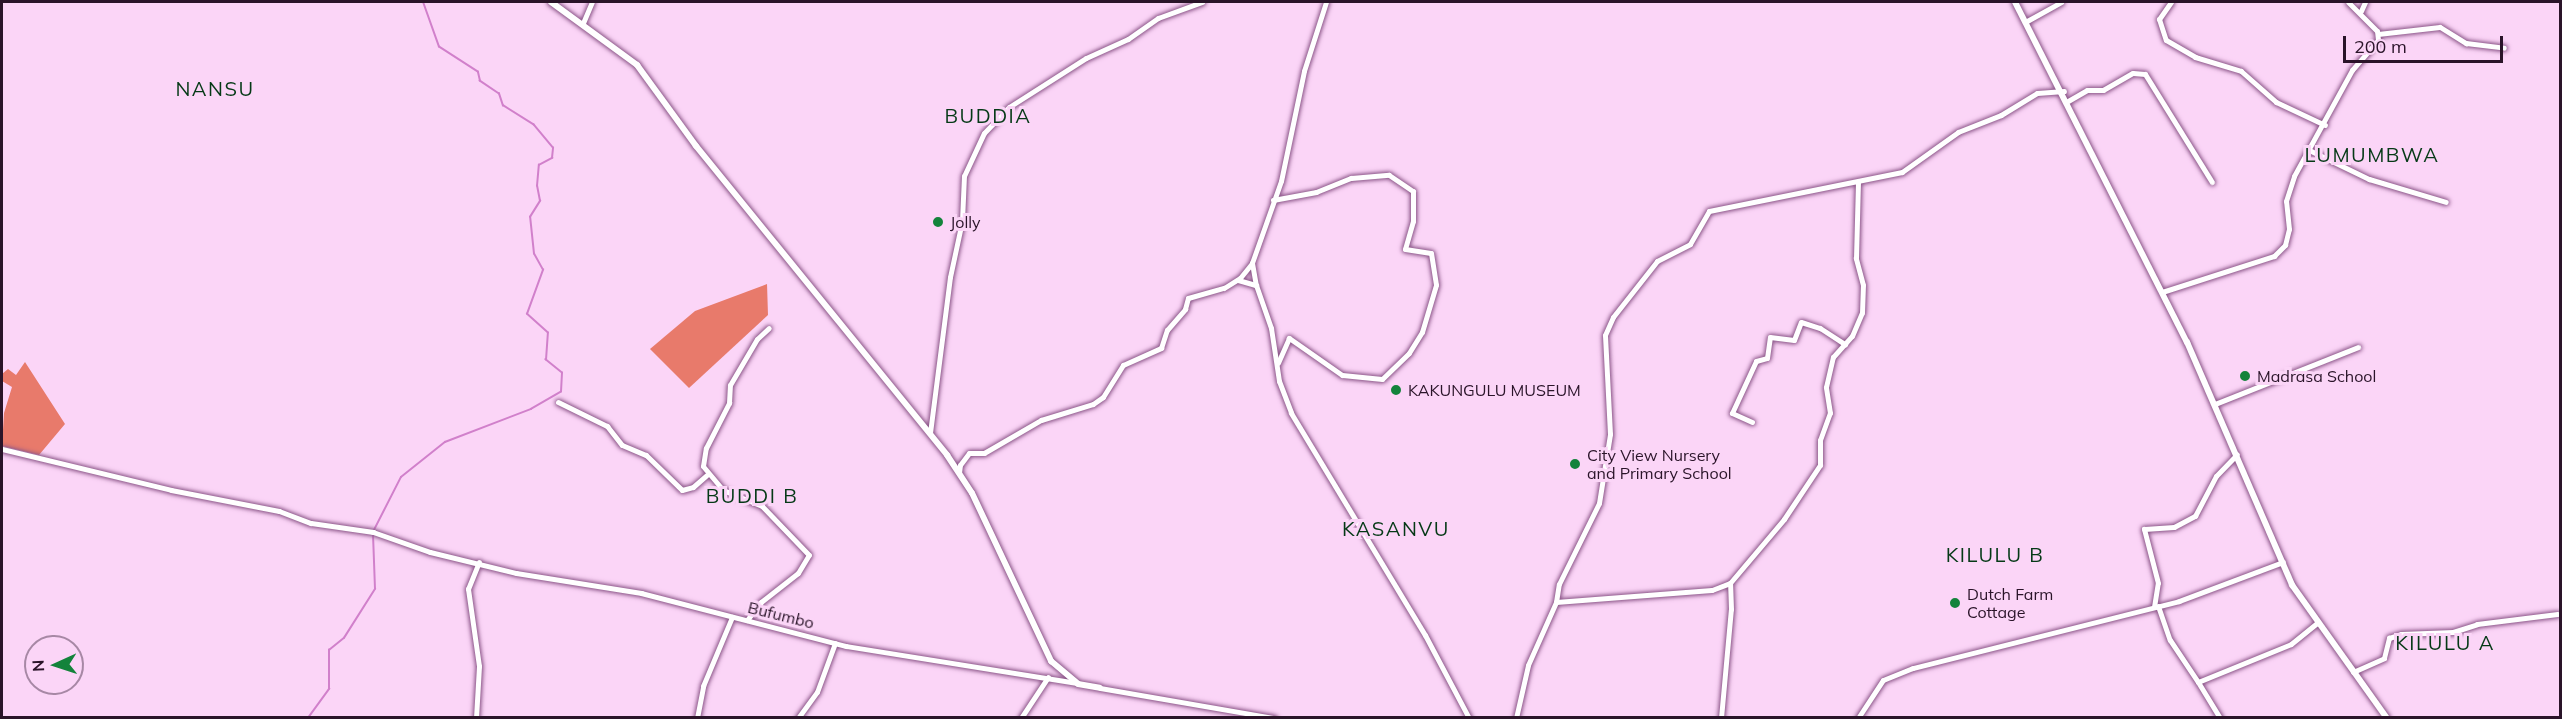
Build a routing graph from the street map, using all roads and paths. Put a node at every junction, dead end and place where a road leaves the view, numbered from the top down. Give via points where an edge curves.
1 (550, 2) edge
2 (592, 2) edge
3 (1202, 2) edge
4 (1326, 2) edge
5 (2015, 2) edge
6 (2061, 2) edge
7 (2170, 2) edge
8 (2348, 2) edge
9 (2365, 2) edge
10 (2361, 12) junction
11 (2027, 21) junction
12 (583, 23) junction
13 (2378, 34) junction
14 (2504, 48) dead end
15 (2064, 91) junction
16 (2068, 100) junction
17 (2325, 125) junction
18 (2309, 150) junction
19 (1858, 182) junction
20 (2212, 182) dead end
21 (1273, 200) junction
22 (2446, 202) dead end
23 (1252, 263) junction
24 (1238, 280) junction
25 (1256, 285) junction
26 (2162, 292) junction
27 (769, 328) dead end
28 (1845, 344) junction
29 (2358, 347) dead end
30 (1278, 365) junction
31 (558, 402) dead end
32 (2215, 404) junction
33 (1752, 422) dead end
34 (930, 433) junction
35 (2, 449) edge
36 (2237, 454) junction
37 (959, 474) junction
38 (707, 475) junction
39 (479, 562) junction
40 (2283, 562) junction
41 (1730, 583) junction
42 (1556, 602) junction
43 (2156, 606) junction
44 (2557, 614) dead end
45 (732, 617) junction
46 (747, 620) junction
47 (2318, 623) junction
48 (835, 643) junction
49 (2353, 672) junction
50 (1048, 677) junction
51 (2198, 682) junction
52 (1078, 684) junction
53 (1100, 688) joint
54 (476, 717) edge
55 (697, 717) edge
56 (798, 717) edge
57 (1021, 717) edge
58 (1274, 717) edge
59 (1469, 717) edge
60 (1516, 717) edge
61 (1721, 717) edge
62 (1858, 717) edge
63 (2220, 717) edge
64 (2387, 717) edge

1 - 12 street
2 - 12 street
3 - 34 street via 1158,18 1128,39 1086,58 1010,107 984,133 964,177 962,221 949,284
4 - 21 street via 1304,71 1285,167
5 - 11 street
6 - 11 street
7 - 17 street via 2158,19 2166,40 2195,57 2241,71 2276,102
8 - 10 street
9 - 10 street
10 - 13 street
11 - 15 street
12 - 34 street via 637,65 696,146
13 - 14 street via 2431,26 2466,43
13 - 17 street via 2376,44 2352,70
15 - 16 street
15 - 19 street via 2037,93 2001,116 1947,137 1902,172
16 - 20 street via 2087,90 2103,90 2133,73 2145,74
16 - 26 street
17 - 18 street
18 - 22 street via 2369,179
18 - 26 street via 2286,201 2288,239 2281,251
19 - 28 street via 1856,258 1863,285 1862,313
19 - 42 street via 1709,211 1690,244 1657,261 1612,317 1605,335 1609,460 1599,503 1564,571
21 - 23 street
21 - 30 street via 1316,192 1351,178 1389,175 1413,191 1413,221 1405,249 1431,253 1436,285 1422,332 1409,353 1382,379 1342,375 1289,338
23 - 24 street
23 - 25 street
24 - 25 street
24 - 37 street via 1188,298 1185,309 1167,330 1161,348 1123,365 1093,404 1041,420 984,453 969,453
25 - 30 street via 1271,328
26 - 32 street
27 - 38 street via 757,339 730,385 729,403 706,448 703,463
28 - 33 street via 1829,332 1801,322 1794,340 1776,335 1770,338 1767,358 1756,361 1732,413
28 - 41 street via 1833,357 1826,387 1830,413 1820,440 1820,465 1784,519
29 - 32 street
30 - 59 street via 1291,413 1425,635
31 - 38 street via 607,426 622,445 646,455 682,490 693,487
32 - 36 street
34 - 37 street
35 - 39 street, Bufumbo via 171,490 279,511 311,523 373,532 429,552
36 - 40 street
36 - 43 street via 2216,476 2195,516 2174,526 2144,529 2158,584
37 - 52 street via 972,493 1046,655
38 - 46 street via 723,490 762,506 809,555 798,573 761,602
39 - 45 street, Bufumbo via 516,573 641,593
39 - 54 street via 468,590 479,666
40 - 43 street
40 - 47 street via 2292,585
41 - 42 street via 1687,594
41 - 61 street
42 - 60 street via 1528,665
43 - 51 street via 2170,640
43 - 62 street via 1913,668 1883,680
44 - 49 street via 2477,624 2453,632 2401,634 2389,638 2384,658
45 - 46 street, Bufumbo
45 - 55 street via 703,686
46 - 48 street, Bufumbo
47 - 49 street
47 - 51 street via 2291,644
48 - 50 street, Bufumbo via 990,671
48 - 56 street via 817,692
49 - 64 street
50 - 52 street, Bufumbo
50 - 57 street
51 - 63 street
52 - 53 street
53 - 58 street

